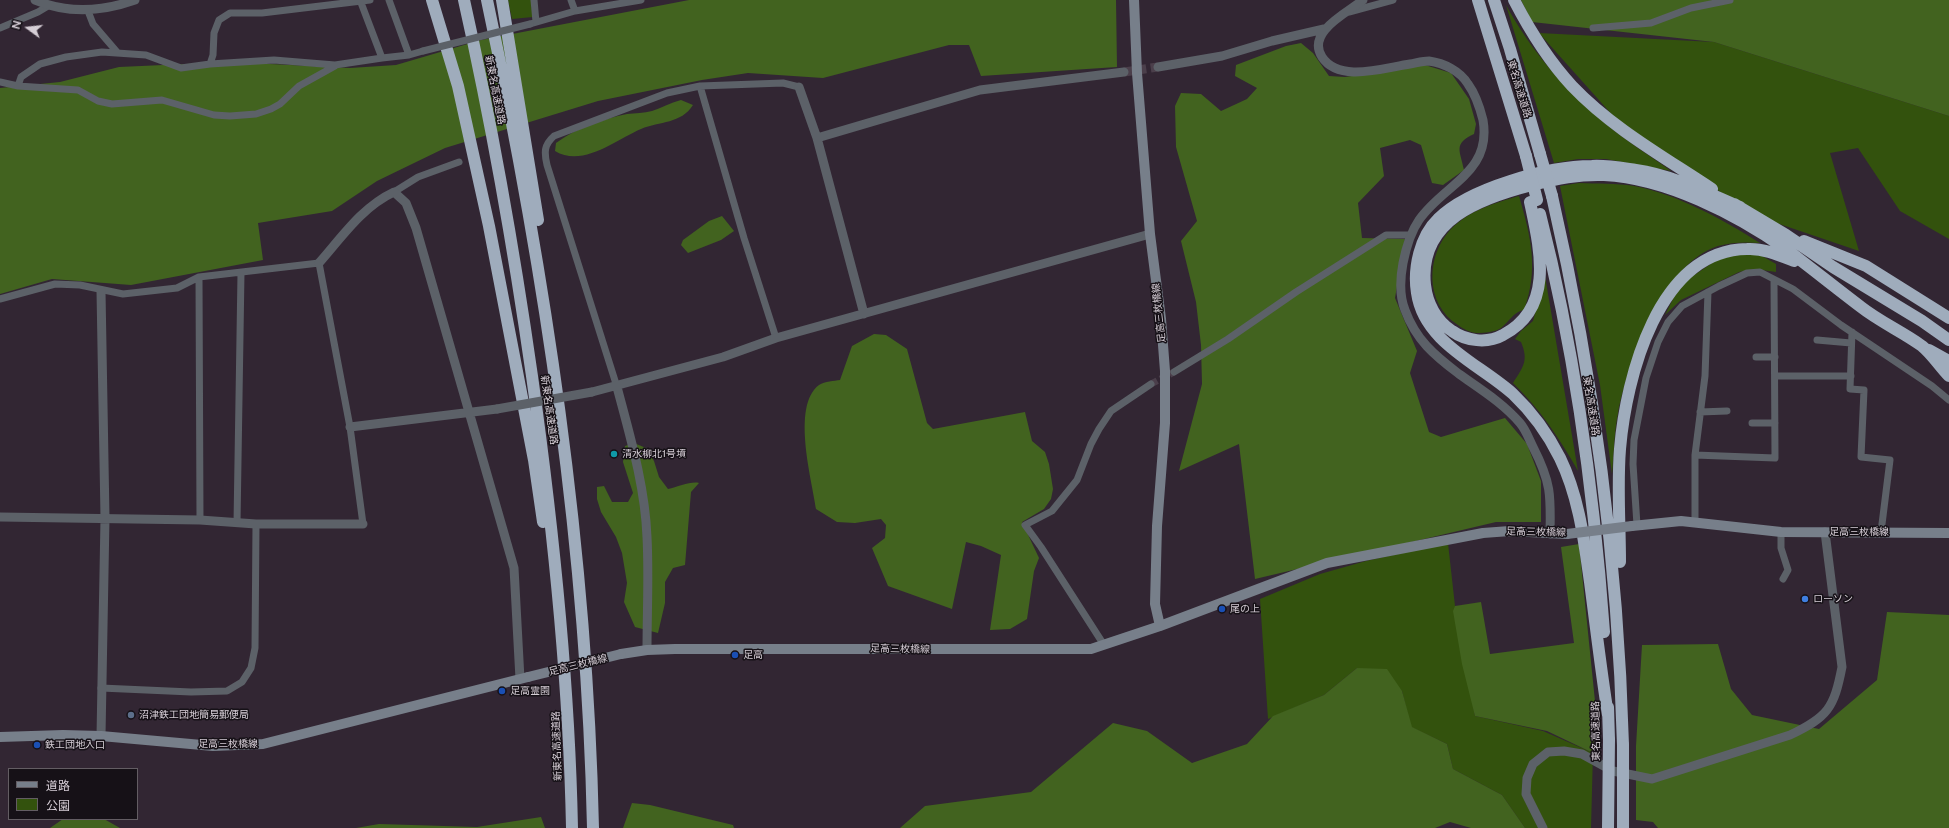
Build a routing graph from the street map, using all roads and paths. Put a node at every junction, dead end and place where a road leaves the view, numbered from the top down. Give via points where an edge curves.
1 (35, 0) edge
2 (135, 0) edge
3 (370, 0) edge
4 (389, 0) edge
5 (432, 0) edge
6 (464, 0) edge
7 (486, 0) edge
8 (502, 0) edge
9 (534, 0) edge
10 (571, 0) edge
11 (641, 0) edge
12 (1134, 0) edge
13 (1363, 0) edge
14 (1393, 0) edge
15 (1478, 0) edge
16 (1494, 0) edge
17 (1514, 0) edge
18 (1730, 0) edge
19 (360, 1) edge
20 (48, 6) junction
21 (88, 11) junction
22 (575, 12) junction
23 (1347, 12) junction
24 (533, 23) junction
25 (0, 28) edge
26 (1593, 28) dead end
27 (1324, 29) junction
28 (117, 52) junction
29 (409, 55) junction
30 (382, 58) junction
31 (210, 64) junction
32 (335, 65) junction
33 (1158, 67) tunnel mouth
34 (1124, 72) tunnel mouth
35 (0, 82) edge
36 (18, 86) junction
37 (700, 86) junction
38 (799, 87) joint
39 (817, 138) junction
40 (459, 162) dead end
41 (394, 192) junction
42 (1533, 201) junction
43 (1740, 208) junction
44 (1150, 234) junction
45 (1410, 235) junction
46 (1786, 235) junction
47 (319, 263) junction
48 (1805, 265) junction
49 (240, 273) junction
50 (198, 277) junction
51 (1774, 280) junction
52 (101, 291) junction
53 (1708, 292) junction
54 (0, 299) edge
55 (864, 314) junction
56 (1949, 318) edge
57 (1852, 332) junction
58 (776, 338) junction
59 (1817, 340) dead end
60 (1949, 340) edge
61 (1851, 343) junction
62 (1756, 357) dead end
63 (1775, 357) junction
64 (1947, 370) edge
65 (1174, 372) tunnel mouth
66 (1775, 376) junction
67 (1851, 376) junction
68 (1151, 384) tunnel mouth
69 (557, 387) junction
70 (618, 387) junction
71 (1949, 400) edge
72 (1727, 411) dead end
73 (1700, 412) junction
74 (468, 413) junction
75 (1752, 423) dead end
76 (1775, 423) junction
77 (350, 427) junction
78 (1695, 455) junction
79 (0, 517) edge
80 (105, 518) junction
81 (200, 520) junction
82 (237, 522) junction
83 (1695, 523) junction
84 (256, 524) junction
85 (363, 524) joint
86 (1634, 525) junction
87 (1781, 532) junction
88 (1825, 532) junction
89 (1881, 532) junction
90 (1949, 533) edge
91 (1550, 534) junction
92 (1783, 579) dead end
93 (1160, 626) junction
94 (1104, 645) junction
95 (647, 650) junction
96 (1621, 659) junction
97 (524, 678) junction
98 (101, 688) junction
99 (567, 698) junction
100 (1608, 715) junction
101 (101, 736) junction
102 (0, 737) edge
103 (572, 828) edge
104 (593, 828) edge
105 (1544, 828) edge
106 (1608, 828) edge
107 (1623, 828) edge

1 - 20 street
2 - 21 street
3 - 19 street
4 - 29 street
5 - 99 highway via 458,86 489,226 534,460
6 - 99 highway, 新東名高速道路 via 487,109 519,291 544,458
7 - 69 highway, 新東名高速道路 via 538,259
8 - 69 highway via 538,215 551,309
9 - 24 street
10 - 22 street
11 - 22 street
12 - 44 main road, 足高三枚橋線
13 - 23 street
14 - 23 street
15 - 42 highway, 東名高速道路, bridge
16 - 96 highway, 東名高速道路, bridge via 1552,196 1579,321 1593,401 1613,561
17 - 43 highway via 1544,52 1589,102 1628,134
18 - 26 street via 1691,8 1651,23
19 - 30 street
19 - 31 street via 262,13 230,13 219,20 214,32
20 - 21 street
20 - 25 street
21 - 28 street via 93,24
22 - 24 street
23 - 27 street
24 - 29 street, bridge
27 - 33 street via 1222,56
27 - 45 street via 1318,41 1320,53 1327,65 1337,70 1352,73 1428,61 1458,72 1476,98 1484,130 1479,159 1471,171 1431,206
28 - 31 street via 146,55 181,68
28 - 36 street via 66,56 40,64 21,77
29 - 30 street
30 - 32 street
31 - 32 street via 274,60
32 - 36 street via 299,86 271,109 256,114 230,116 214,115 162,100 112,104 98,101 78,90
34 - 39 street via 980,90
35 - 36 street
37 - 38 street via 783,83
37 - 58 street
37 - 70 street via 667,93 554,136 544,151
38 - 39 street
39 - 55 street
40 - 41 street via 418,177
41 - 47 street via 378,200 356,220
41 - 74 street via 406,203 416,228
42 - 48 highway via 1540,268 1537,292 1530,312 1517,328 1500,337 1472,340 1452,331 1439,319 1429,303 1426,291 1425,266 1428,254 1440,232 1456,215 1480,202 1557,179 1604,175 1669,189 1734,218 1774,242
42 - 100 highway, 東名高速道路 via 1564,319 1591,491 1603,615
43 - 46 highway
43 - 100 highway via 1683,182 1638,170 1592,166 1551,170 1493,187 1456,205 1437,220 1424,242 1416,268 1417,294 1424,316 1439,336 1512,393 1541,425 1560,458 1573,491 1582,530
44 - 55 street
44 - 93 main road, 足高三枚橋線 via 1165,371 1165,423 1157,526 1155,604
45 - 65 street via 1386,235
45 - 91 street via 1401,275 1400,293 1411,324 1432,353 1502,406 1521,424 1544,469 1549,485
46 - 56 highway via 1860,263
46 - 60 highway
47 - 49 street
47 - 77 street
48 - 64 highway via 1864,310 1924,347
48 - 96 highway via 1759,250 1734,250 1710,257 1678,282 1648,334 1630,388 1620,450
49 - 50 street
49 - 82 street
50 - 52 street via 177,288 124,294
50 - 81 street
51 - 53 street via 1760,272 1747,273
51 - 57 street via 1793,289
51 - 63 street
52 - 54 street via 80,285 55,284
52 - 80 street
53 - 73 street via 1705,376
53 - 86 street via 1682,306 1668,322 1646,378 1634,440
55 - 58 street
57 - 61 street
57 - 71 street
58 - 70 street via 723,357
59 - 61 street
61 - 67 street
62 - 63 street
63 - 66 street
66 - 67 street
66 - 76 street
67 - 89 street via 1850,389 1864,390 1861,457 1890,460
68 - 94 street via 1111,411 1098,429 1077,480 1052,511 1025,525
69 - 104 highway, 新東名高速道路 via 581,590 588,680
70 - 74 street, bridge
70 - 95 street via 638,471 648,536
72 - 73 street
73 - 78 street
74 - 77 street
74 - 97 street via 514,568
75 - 76 street
76 - 78 street via 1775,458
77 - 85 street
78 - 83 street
79 - 80 street
80 - 81 street
80 - 98 street
81 - 82 street
82 - 84 street
83 - 86 main road, 足高三枚橋線 via 1656,522
83 - 87 main road, 足高三枚橋線
84 - 85 street
84 - 98 street via 255,648 251,668 242,682 227,691
86 - 91 main road, 足高三枚橋線, bridge
87 - 88 main road, 足高三枚橋線
87 - 92 street via 1781,548 1788,570
88 - 89 main road, 足高三枚橋線
88 - 105 street via 1842,667 1838,687 1828,711 1807,727 1790,735 1652,779 1613,771 1582,754 1548,752 1533,764 1527,778 1526,794
89 - 90 main road, 足高三枚橋線
91 - 93 main road, 足高三枚橋線 via 1510,531 1483,533 1327,563
93 - 94 main road, 足高三枚橋線
94 - 95 main road, 足高三枚橋線 via 1091,649 1071,650
95 - 97 main road, 足高三枚橋線, bridge
96 - 107 highway, 東名高速道路, bridge
97 - 101 main road, 足高三枚橋線 via 263,744 213,746
98 - 101 street
99 - 103 highway, 新東名高速道路
100 - 106 highway, 東名高速道路, bridge
101 - 102 main road, 足高三枚橋線 via 63,734

